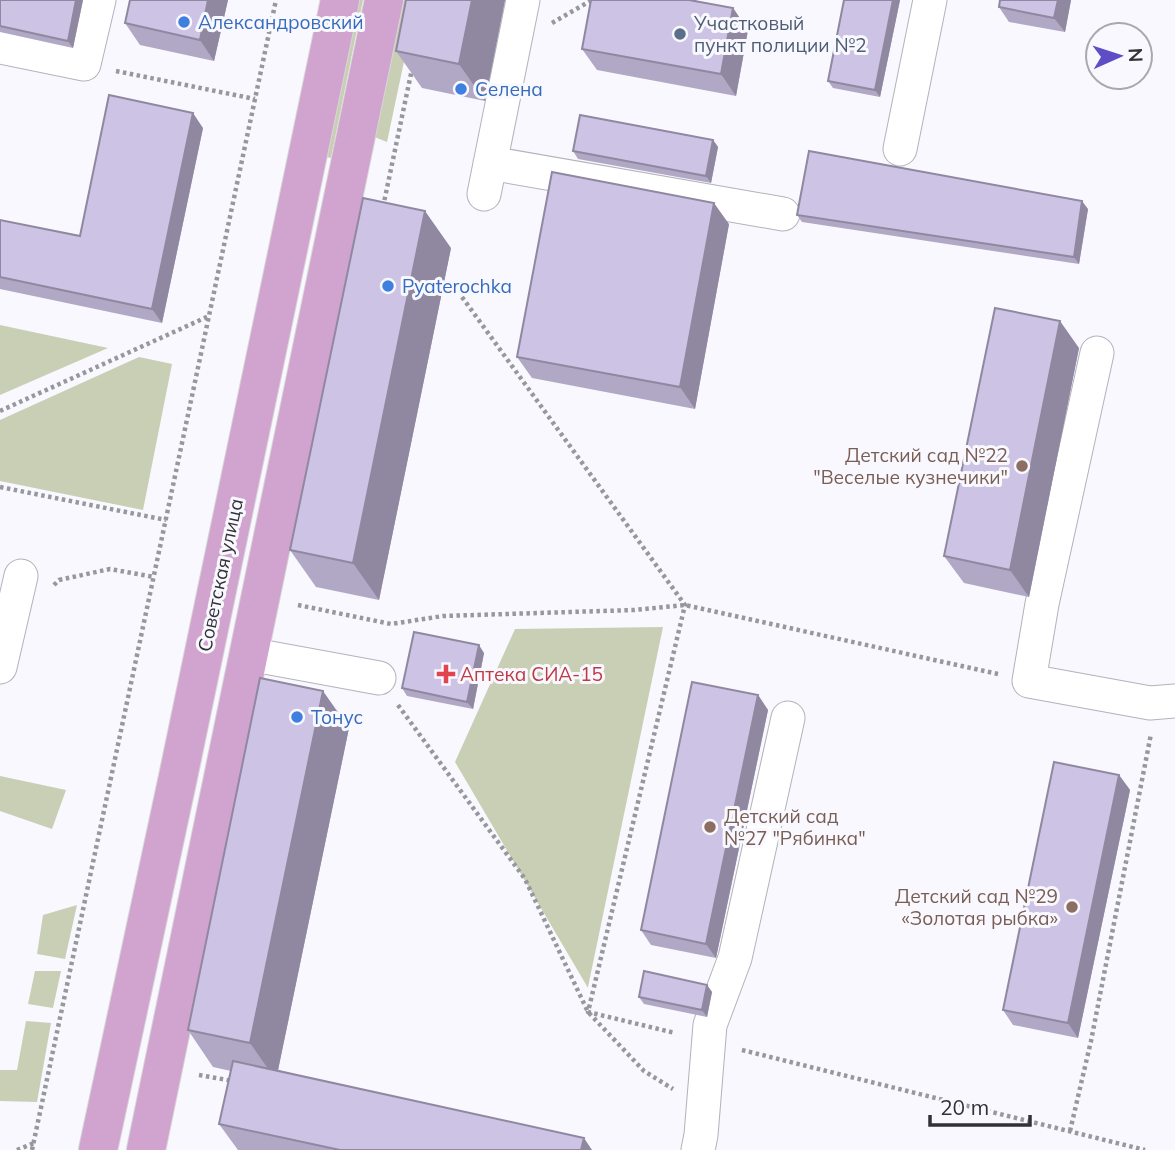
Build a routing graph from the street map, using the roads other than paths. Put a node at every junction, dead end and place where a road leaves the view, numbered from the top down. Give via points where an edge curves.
1 (99, 0) edge
2 (340, 0) edge
3 (384, 0) edge
4 (523, 0) edge
5 (930, 0) edge
6 (0, 47) edge
7 (900, 149) dead end
8 (783, 214) dead end
9 (1097, 353) dead end
10 (21, 576) dead end
11 (249, 654) junction
12 (0, 667) edge
13 (379, 678) road end
14 (1162, 702) edge
15 (788, 718) dead end
16 (700, 1143) edge
17 (98, 1150) edge
18 (146, 1150) edge

1 - 6 lane via 84,64
2 - 17 main road, Советская улица
3 - 11 main road
4 - 8 lane via 487,178
5 - 7 lane
9 - 14 lane via 1029,681
10 - 12 lane
11 - 13 lane
11 - 18 main road
15 - 16 lane via 735,958 710,1025

